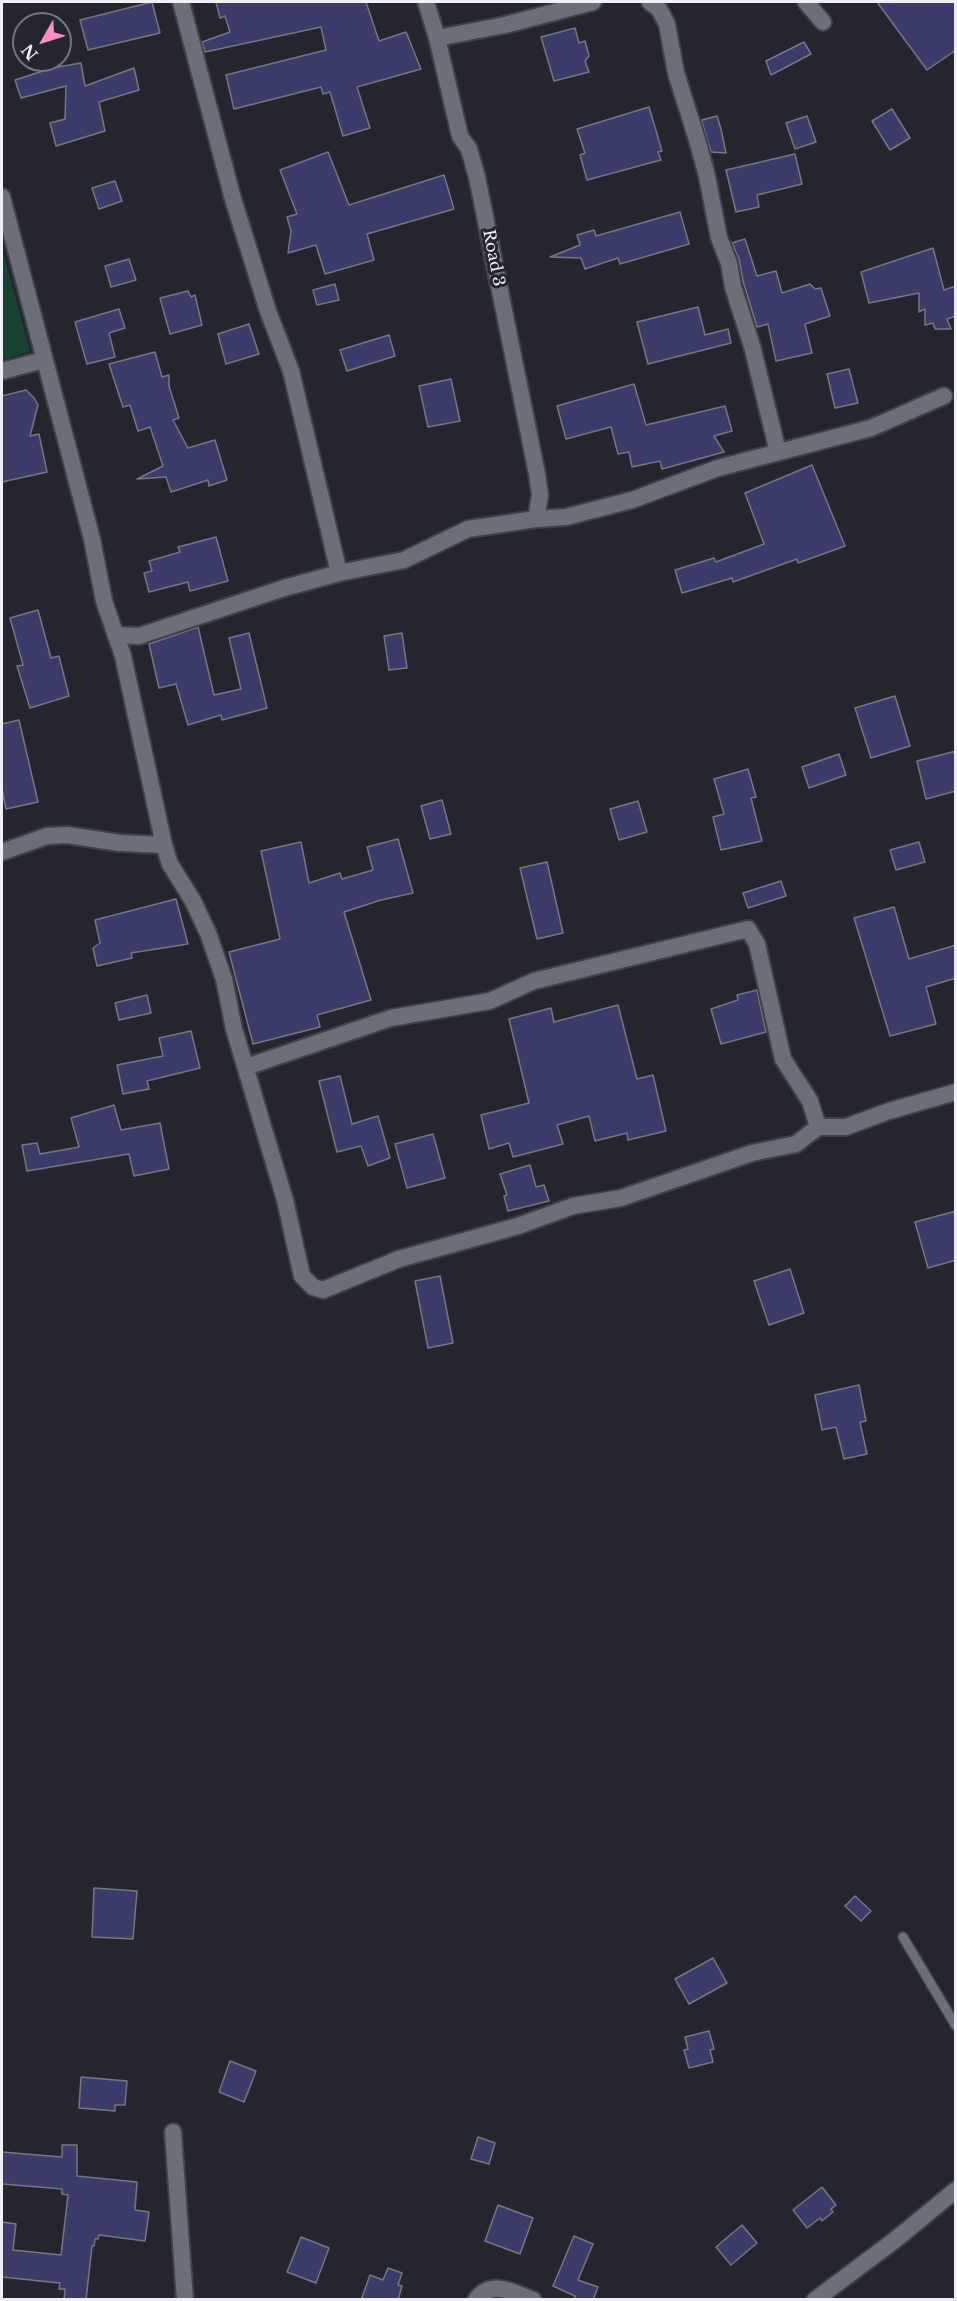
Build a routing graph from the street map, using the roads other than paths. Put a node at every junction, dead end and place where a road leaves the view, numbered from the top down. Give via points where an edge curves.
1 (181, 2) edge
2 (426, 2) edge
3 (593, 2) edge
4 (650, 2) edge
5 (806, 2) edge
6 (823, 22) dead end
7 (437, 38) junction
8 (2, 197) edge
9 (44, 360) junction
10 (2, 371) edge
11 (944, 396) dead end
12 (778, 452) junction
13 (536, 519) junction
14 (339, 573) junction
15 (116, 635) junction
16 (139, 636) junction
17 (123, 656) junction
18 (164, 845) junction
19 (2, 852) edge
20 (246, 1067) junction
21 (956, 1092) edge
22 (818, 1127) junction
23 (903, 1937) dead end
24 (956, 2026) edge
25 (173, 2132) dead end
26 (956, 2190) edge
27 (185, 2300) edge
28 (476, 2300) edge
29 (533, 2300) edge
30 (815, 2300) edge

1 - 14 street via 233,199 291,371
2 - 7 street, Road 3
3 - 7 street
4 - 12 street via 667,24 676,73 707,176 718,237 729,263
5 - 6 street
7 - 13 street, Road 3 via 460,136 469,149 483,208 537,474 540,495
8 - 9 street
9 - 10 street
9 - 15 street
11 - 12 street via 871,428
12 - 13 street via 718,468 632,500 566,517
13 - 14 street via 468,529 404,560
14 - 16 street
15 - 16 street
15 - 17 street
16 - 17 street
17 - 18 street
18 - 19 street via 47,836
18 - 20 street via 170,864 208,933
20 - 22 street via 391,1018 490,1001 534,981 748,929 757,944 783,1059 810,1101
20 - 22 street via 285,1200 302,1276 313,1287 323,1290 399,1259 518,1226 573,1206 621,1198 752,1153 796,1144
21 - 22 street via 846,1127
23 - 24 lane
25 - 27 street
26 - 30 street
28 - 29 street via 487,2290 501,2288

